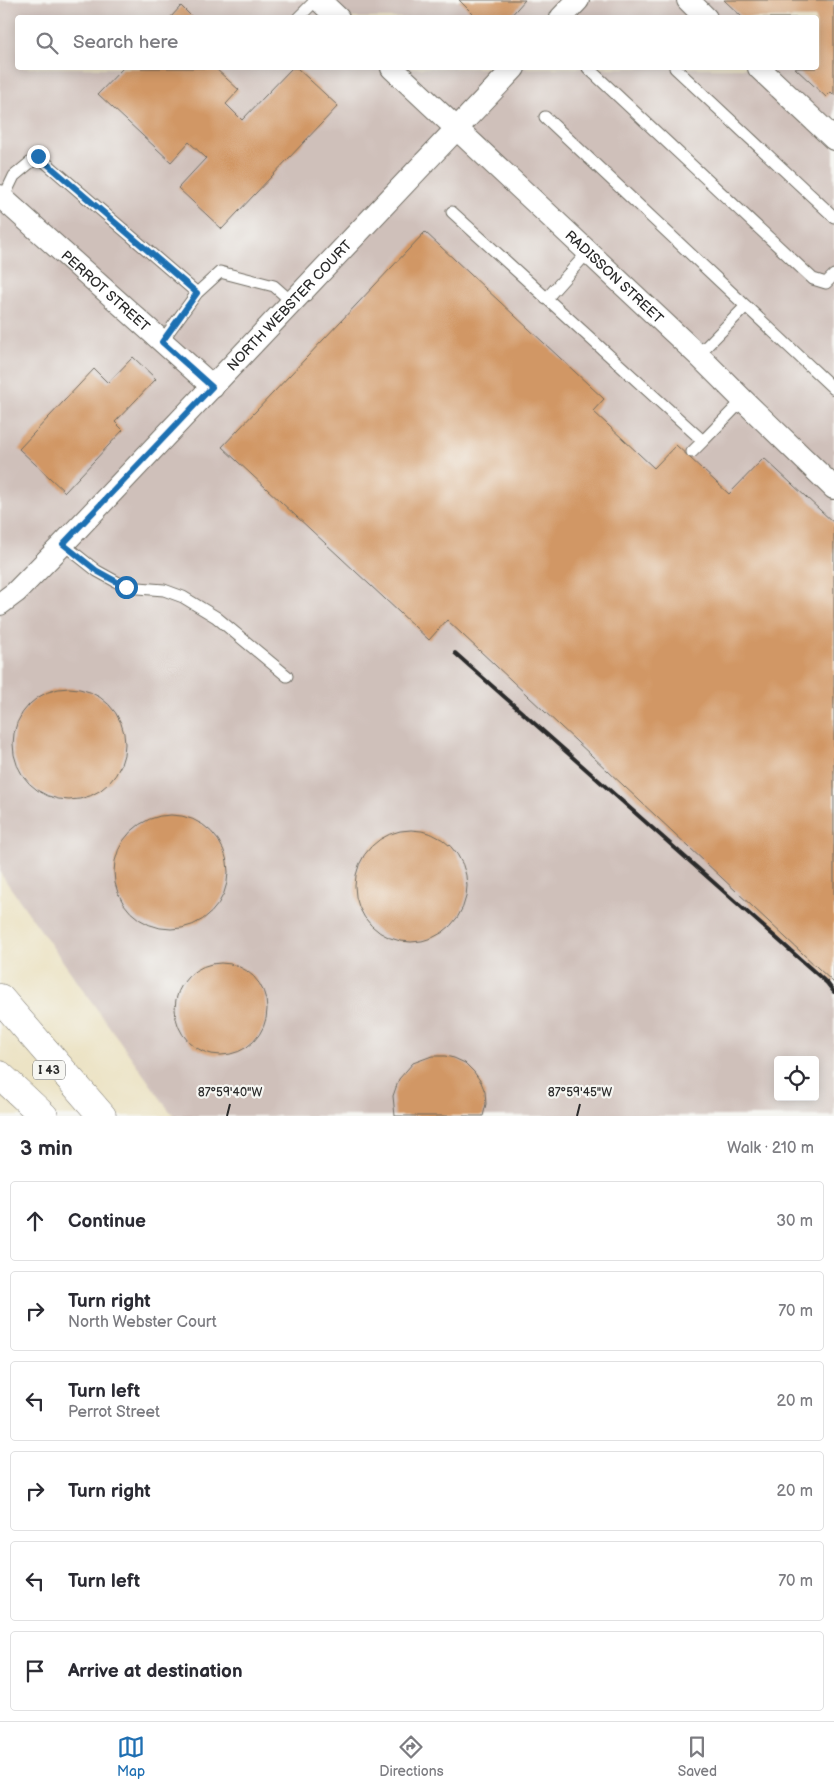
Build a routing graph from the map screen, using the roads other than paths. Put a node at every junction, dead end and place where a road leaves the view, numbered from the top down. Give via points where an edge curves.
1 (318, 0) edge
2 (578, 0) edge
3 (688, 0) edge
4 (301, 15) edge
5 (335, 15) edge
6 (564, 15) edge
7 (703, 15) edge
8 (394, 70) edge
9 (512, 70) edge
10 (590, 70) edge
11 (677, 70) edge
12 (761, 70) edge
13 (545, 117) dead end
14 (457, 127) junction
15 (834, 139) edge
16 (2, 197) edge
17 (452, 212) dead end
18 (834, 217) edge
19 (588, 252) junction
20 (831, 283) edge
21 (197, 293) junction
22 (546, 299) junction
23 (292, 302) junction
24 (746, 306) junction
25 (162, 342) junction
26 (698, 355) junction
27 (212, 387) junction
28 (834, 389) edge
29 (742, 400) junction
30 (703, 441) junction
31 (692, 452) dead end
32 (834, 488) edge
33 (63, 544) junction
34 (0, 604) edge
35 (287, 676) dead end
36 (1, 1007) edge
37 (0, 1075) edge
38 (44, 1116) edge
39 (98, 1116) edge
40 (102, 1116) edge

1 - 4 lane
1 - 5 street
2 - 6 street
3 - 7 street
8 - 14 street, RADISSON STREET
9 - 14 street, NORTH WEBSTER COURT
10 - 20 lane via 813,279
11 - 18 lane
12 - 15 street
13 - 24 lane
14 - 19 street, RADISSON STREET
14 - 23 street, NORTH WEBSTER COURT
16 - 21 lane via 14,176 38,156
16 - 25 street, PERROT STREET
17 - 22 lane
19 - 22 lane
19 - 26 street, RADISSON STREET
21 - 23 lane via 220,272 274,286
21 - 25 lane
22 - 30 lane
23 - 27 street, NORTH WEBSTER COURT
24 - 26 lane
24 - 28 lane
25 - 27 street, PERROT STREET
26 - 29 street, RADISSON STREET
27 - 33 street, NORTH WEBSTER COURT
29 - 30 lane
29 - 32 street, RADISSON STREET
30 - 31 lane
33 - 34 street, NORTH WEBSTER COURT
33 - 35 lane via 97,571 126,587 164,590 183,597 216,617
36 - 39 highway, I 43
36 - 40 highway
37 - 38 highway, I 43

